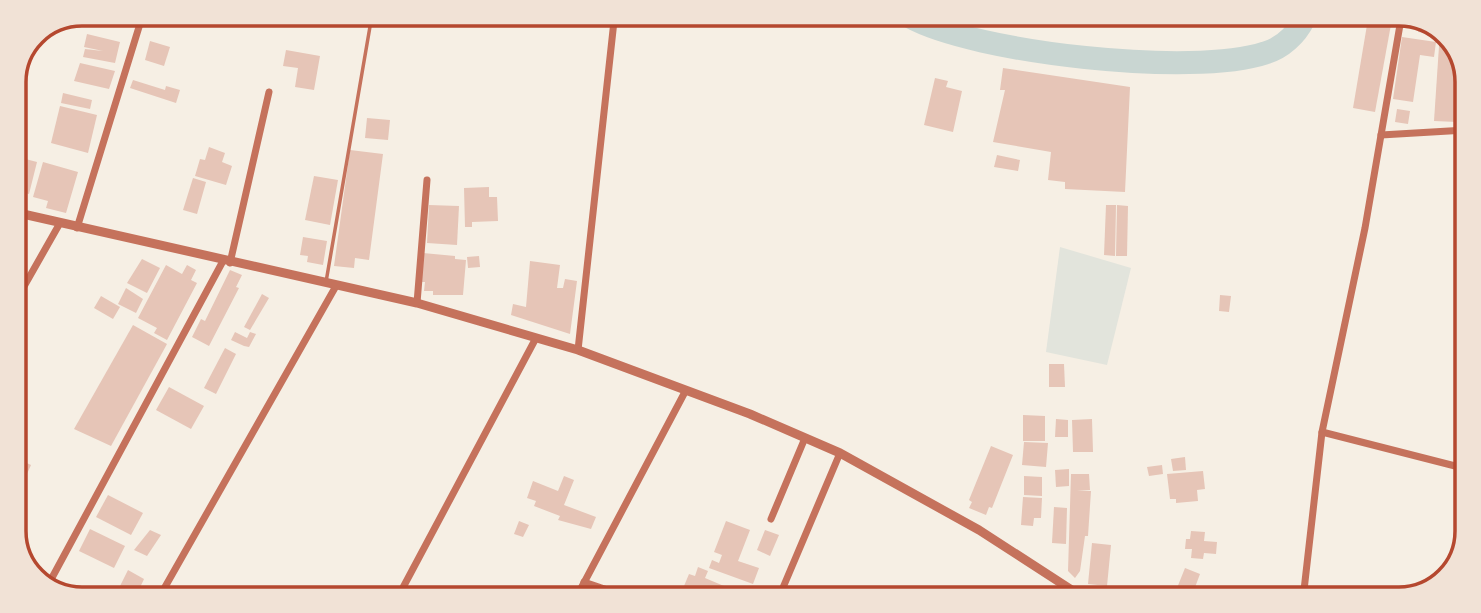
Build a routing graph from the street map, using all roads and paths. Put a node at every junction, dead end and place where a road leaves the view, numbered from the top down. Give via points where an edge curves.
1 (139, 26) edge
2 (370, 26) edge
3 (613, 26) edge
4 (1400, 26) edge
5 (268, 92) dead end
6 (1455, 131) edge
7 (1381, 135) junction
8 (427, 180) dead end
9 (26, 215) edge
10 (60, 223) junction
11 (77, 228) junction
12 (227, 262) junction
13 (26, 283) edge
14 (325, 284) junction
15 (336, 286) junction
16 (417, 303) junction
17 (536, 338) junction
18 (578, 350) junction
19 (686, 390) junction
20 (1322, 432) junction
21 (805, 438) junction
22 (840, 453) junction
23 (1455, 466) edge
24 (771, 519) dead end
25 (52, 577) edge
26 (584, 582) junction
27 (165, 587) edge
28 (403, 587) edge
29 (582, 587) edge
30 (599, 587) edge
31 (783, 587) edge
32 (1067, 587) edge
33 (1304, 587) edge

1 - 11 street
2 - 14 lane
3 - 18 street
4 - 7 street
5 - 12 street
6 - 7 street
7 - 20 street
8 - 16 street
9 - 10 street
10 - 11 street
10 - 13 street
11 - 12 street
12 - 14 street
12 - 25 street
14 - 15 street
15 - 16 street
15 - 27 street
16 - 17 street
17 - 18 street
17 - 28 street
18 - 19 street
19 - 21 street
19 - 26 street
20 - 23 street
20 - 33 street
21 - 22 street
21 - 24 street
22 - 31 street
22 - 32 street via 979,530
26 - 29 street
26 - 30 street

